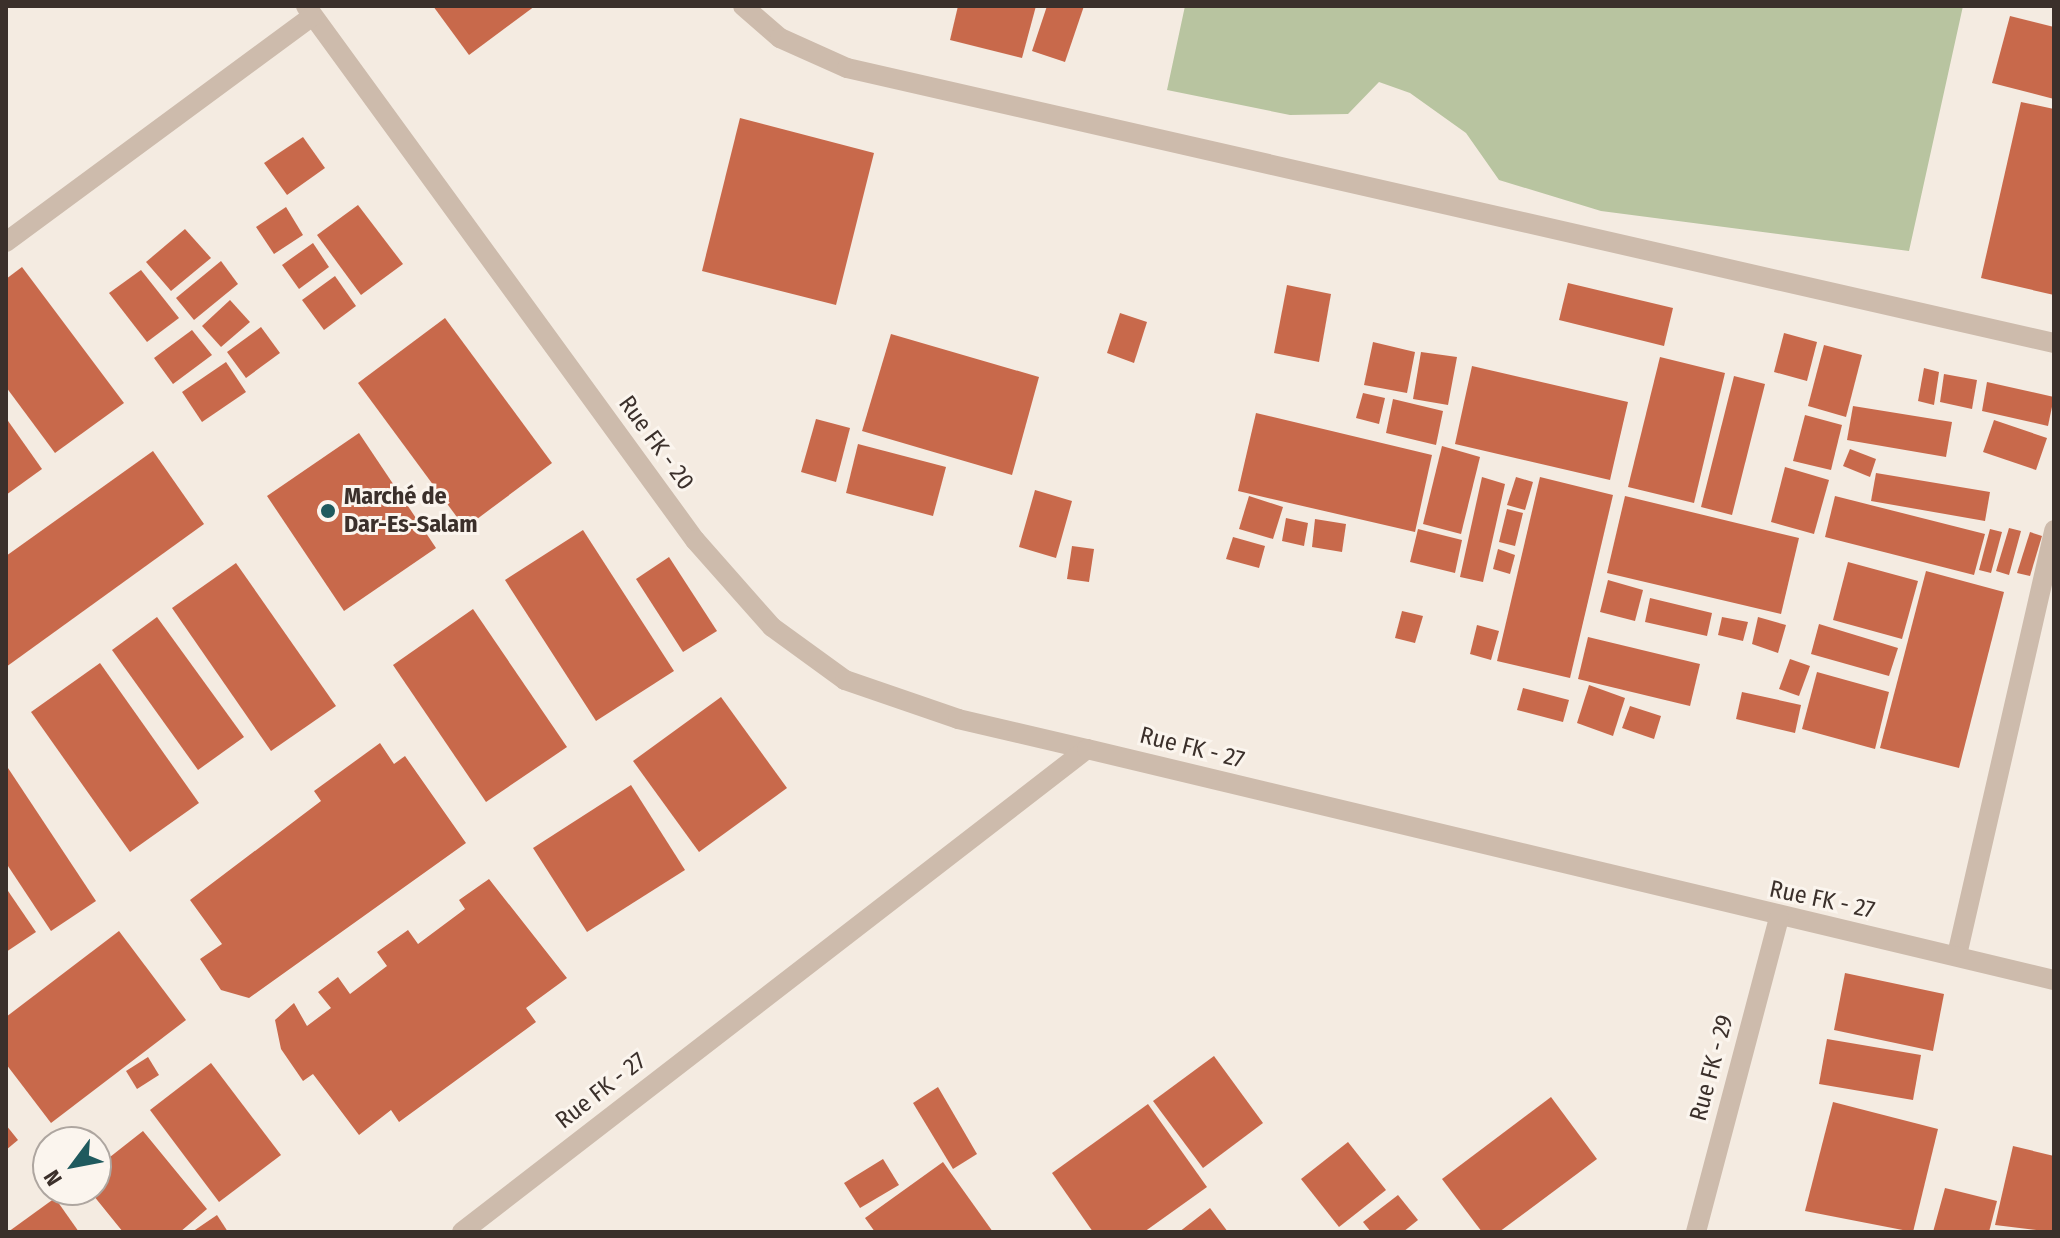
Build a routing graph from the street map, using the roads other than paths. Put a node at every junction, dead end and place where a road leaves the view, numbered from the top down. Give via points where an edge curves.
1 (743, 6) edge
2 (309, 11) edge
3 (6, 242) edge
4 (2054, 343) edge
5 (2054, 530) edge
6 (1087, 749) junction
7 (1779, 918) junction
8 (1957, 955) junction
9 (2054, 980) edge
10 (462, 1232) edge
11 (1696, 1232) edge

1 - 4 street via 780,38 847,68
2 - 3 street
2 - 6 street, Rue FK - 20 via 695,540 772,627 845,680 958,719
5 - 8 street
6 - 7 street, Rue FK - 27
6 - 10 street, Rue FK - 27
7 - 8 street, Rue FK - 27
7 - 11 street, Rue FK - 29
8 - 9 street, Rue FK - 27

